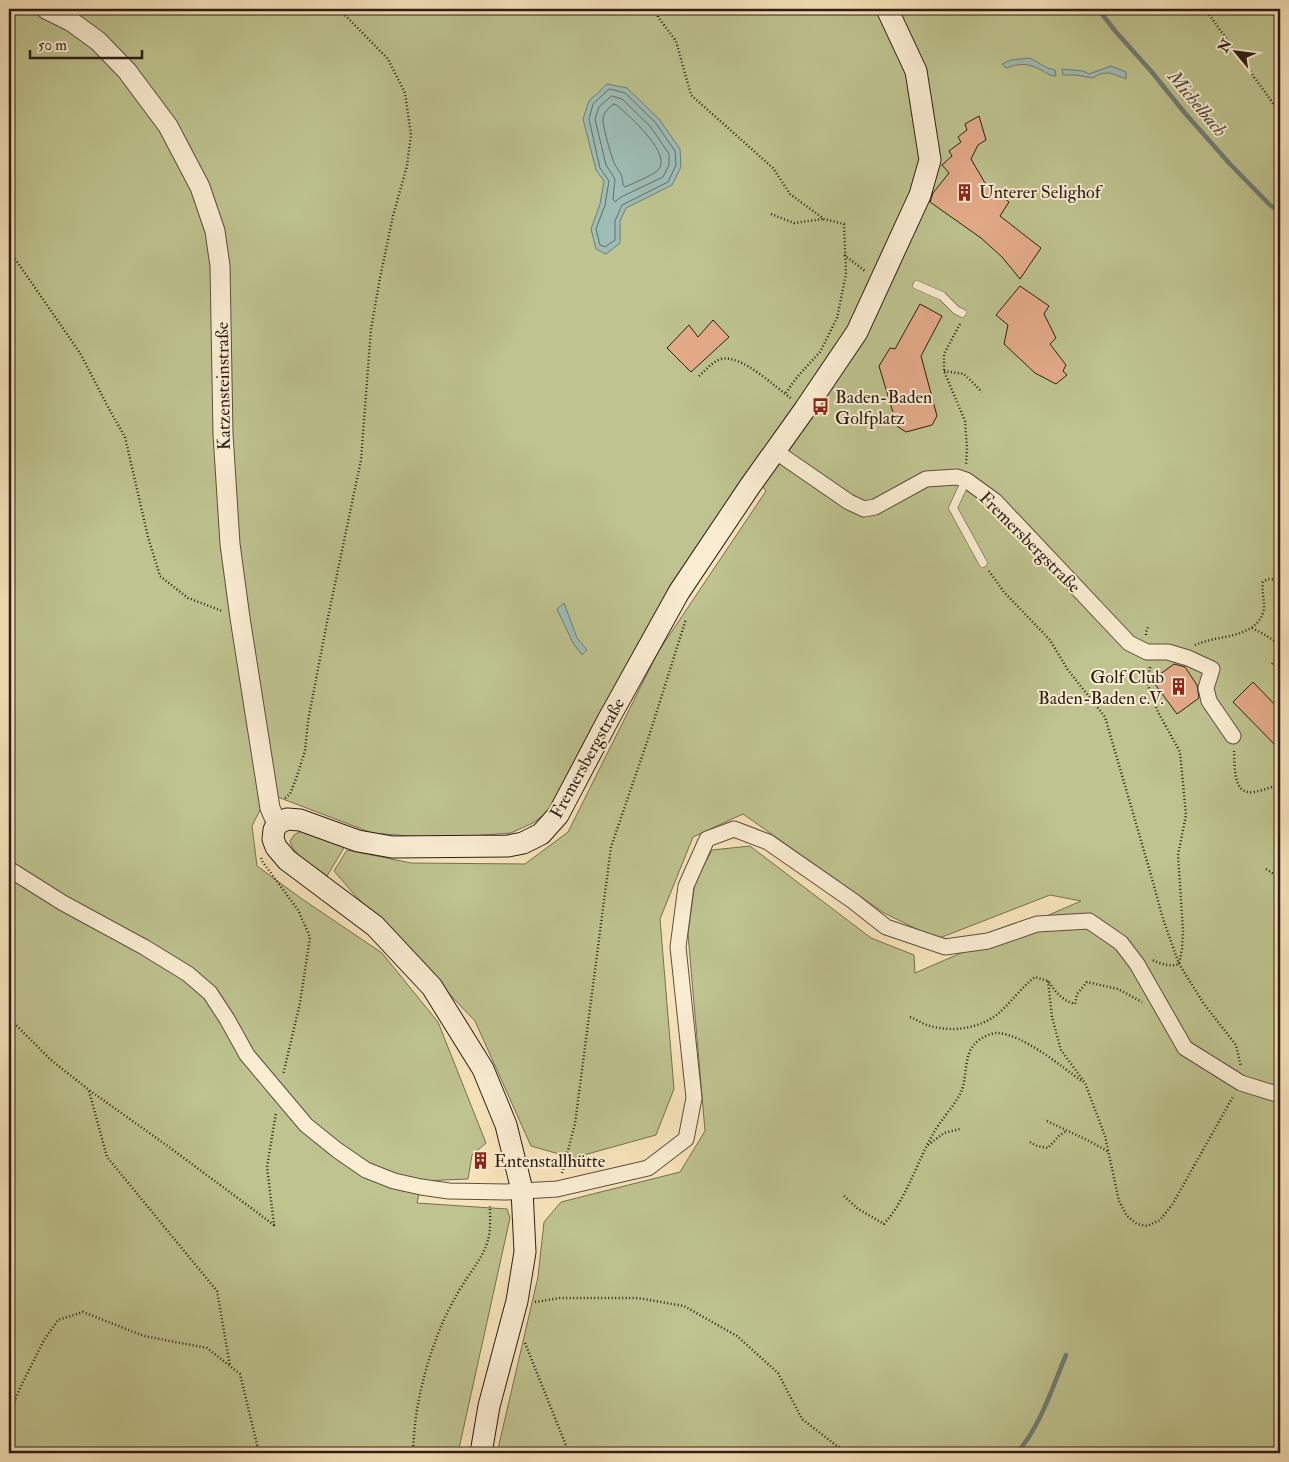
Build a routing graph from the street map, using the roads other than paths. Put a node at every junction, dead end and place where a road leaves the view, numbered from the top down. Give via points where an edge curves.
1 (46, 9) edge
2 (887, 9) edge
3 (917, 285) dead end
4 (962, 313) road end
5 (775, 450) junction
6 (966, 480) junction
7 (984, 563) road end
8 (1233, 736) road end
9 (274, 816) junction
10 (9, 869) edge
11 (1280, 1095) edge
12 (522, 1190) junction
13 (481, 1453) edge

1 - 9 street, Katzensteinstraße via 72,22 98,41 127,70 168,126 200,187 215,231 220,266 223,434 230,544
2 - 5 main road, Fremersbergstraße via 916,72 930,160 920,195 857,332
3 - 4 lane via 942,296
5 - 6 street, Fremersbergstraße via 864,509 875,507 926,480 957,477
5 - 9 main road, Fremersbergstraße via 679,592 558,815 541,834 508,846 392,847 358,841 300,820
6 - 7 lane via 953,508
6 - 8 street, Fremersbergstraße via 995,501 1129,643 1147,652 1168,652 1188,658 1212,669 1206,688 1209,701
9 - 12 main road via 273,838 276,848 287,860 375,926 432,987 483,1069 506,1125
10 - 12 street via 144,947 210,992 247,1055 306,1125 366,1170 394,1181 449,1191
11 - 12 street via 1241,1084 1185,1048 1137,964 1121,943 1088,921 1037,924 988,940 945,947 886,928 853,900 768,842 734,829 707,839 686,886 678,946 694,1098 686,1139 648,1168 558,1189
12 - 13 main road via 525,1302 489,1406

